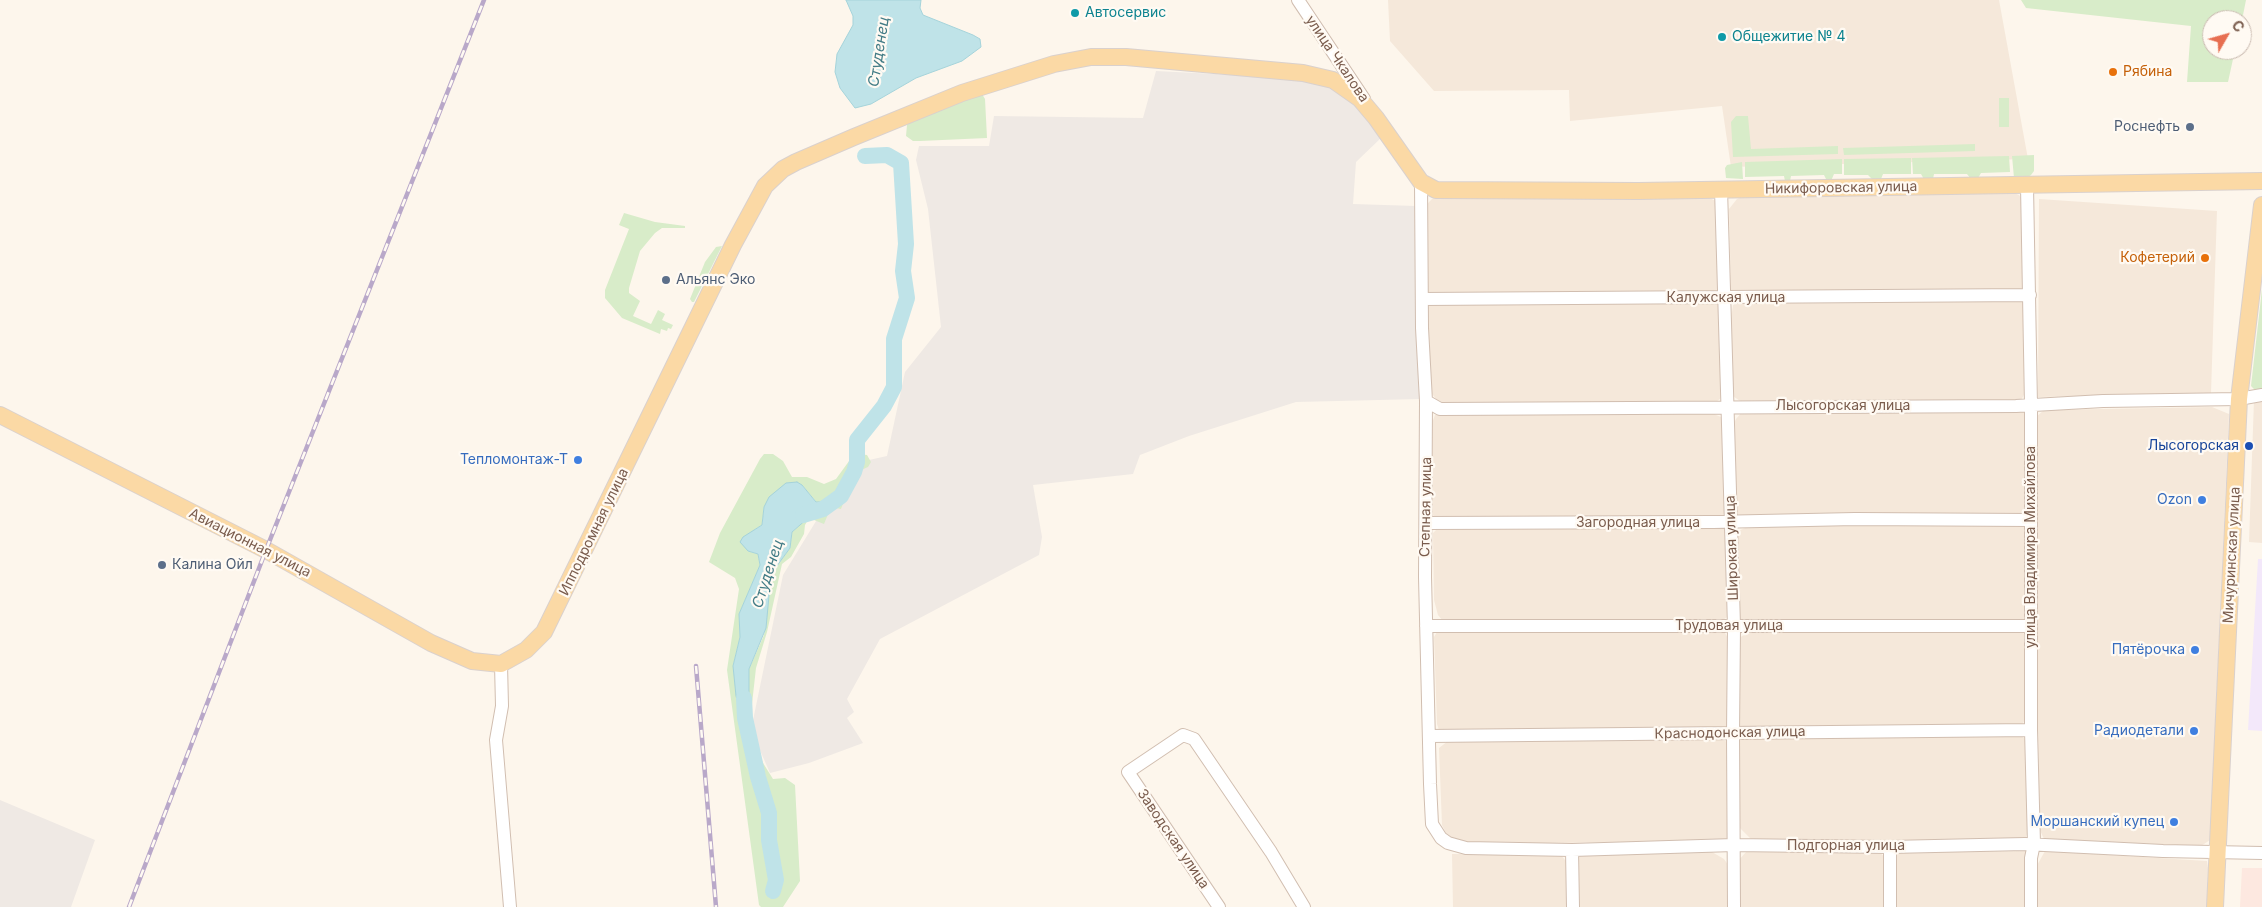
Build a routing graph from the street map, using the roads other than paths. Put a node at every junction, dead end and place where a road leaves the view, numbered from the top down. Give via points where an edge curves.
1 (1298, 0) edge
2 (1376, 118) junction
3 (2262, 181) edge
4 (1421, 182) junction
5 (2027, 186) junction
6 (1721, 190) junction
7 (2262, 205) edge
8 (2030, 295) junction
9 (1725, 298) junction
10 (1422, 299) junction
11 (2262, 395) edge
12 (2239, 399) junction
13 (1426, 401) junction
14 (2031, 405) junction
15 (1728, 407) junction
16 (0, 415) edge
17 (2030, 520) junction
18 (1731, 522) junction
19 (1426, 523) junction
20 (1426, 626) junction
21 (1734, 626) junction
22 (2031, 626) junction
23 (501, 664) junction
24 (2031, 730) junction
25 (1733, 734) junction
26 (1429, 736) junction
27 (1436, 831) joint
28 (2034, 844) junction
29 (1734, 845) junction
30 (1890, 847) junction
31 (1572, 850) junction
32 (2217, 852) junction
33 (2262, 853) edge
34 (510, 907) edge
35 (1219, 907) edge
36 (1304, 907) edge
37 (1573, 907) edge
38 (1734, 907) edge
39 (1890, 907) edge
40 (2031, 907) edge
41 (2215, 907) edge

1 - 2 street, улица Чкалова
2 - 4 main road, Ипподромная улица
2 - 23 main road, Ипподромная улица via 1345,86 1316,75 1126,57 1091,57 1048,66 962,93 783,169 764,186 740,232 544,632 526,650
3 - 5 main road, Никифоровская улица
4 - 6 main road, Никифоровская улица via 1443,191
4 - 10 street, Степная улица
5 - 6 main road, Никифоровская улица
5 - 8 street, улица Владимира Михайлова
6 - 9 street, Широкая улица
7 - 12 main road, Мичуринская улица
8 - 9 street, Калужская улица
8 - 14 street, улица Владимира Михайлова
9 - 10 street, Калужская улица
9 - 15 street, Широкая улица
10 - 13 street, Степная улица
11 - 12 street, Лысогорская улица
12 - 14 street, Лысогорская улица
12 - 32 main road, Мичуринская улица
13 - 15 street, Лысогорская улица via 1440,409
13 - 19 street, Степная улица
14 - 15 street, Лысогорская улица
14 - 17 street, улица Владимира Михайлова
15 - 18 street, Широкая улица
16 - 23 main road, Авиационная улица via 266,550 431,643 472,661
17 - 18 street, Загородная улица
17 - 22 street, улица Владимира Михайлова
18 - 19 street, Загородная улица
18 - 21 street, Широкая улица
19 - 20 street, Степная улица
20 - 21 street, Трудовая улица
20 - 26 street, Степная улица
21 - 22 street, Трудовая улица
21 - 25 street, Широкая улица
22 - 24 street, улица Владимира Михайлова
23 - 34 street via 502,706 496,740
24 - 25 street, Краснодонская улица
24 - 28 street, улица Владимира Михайлова
25 - 26 street, Краснодонская улица
25 - 29 street, Широкая улица
26 - 27 street, Степная улица via 1431,815
27 - 31 street, Подгорная улица via 1448,843 1466,848
28 - 30 street, Подгорная улица
28 - 32 street, Подгорная улица
28 - 40 street, улица Владимира Михайлова
29 - 30 street, Подгорная улица
29 - 31 street, Подгорная улица
29 - 38 street, Широкая улица
30 - 39 street
31 - 37 street
32 - 33 street, Подгорная улица
32 - 41 main road, Мичуринская улица
35 - 36 street, Заводская улица via 1128,772 1183,735 1194,739 1271,852

